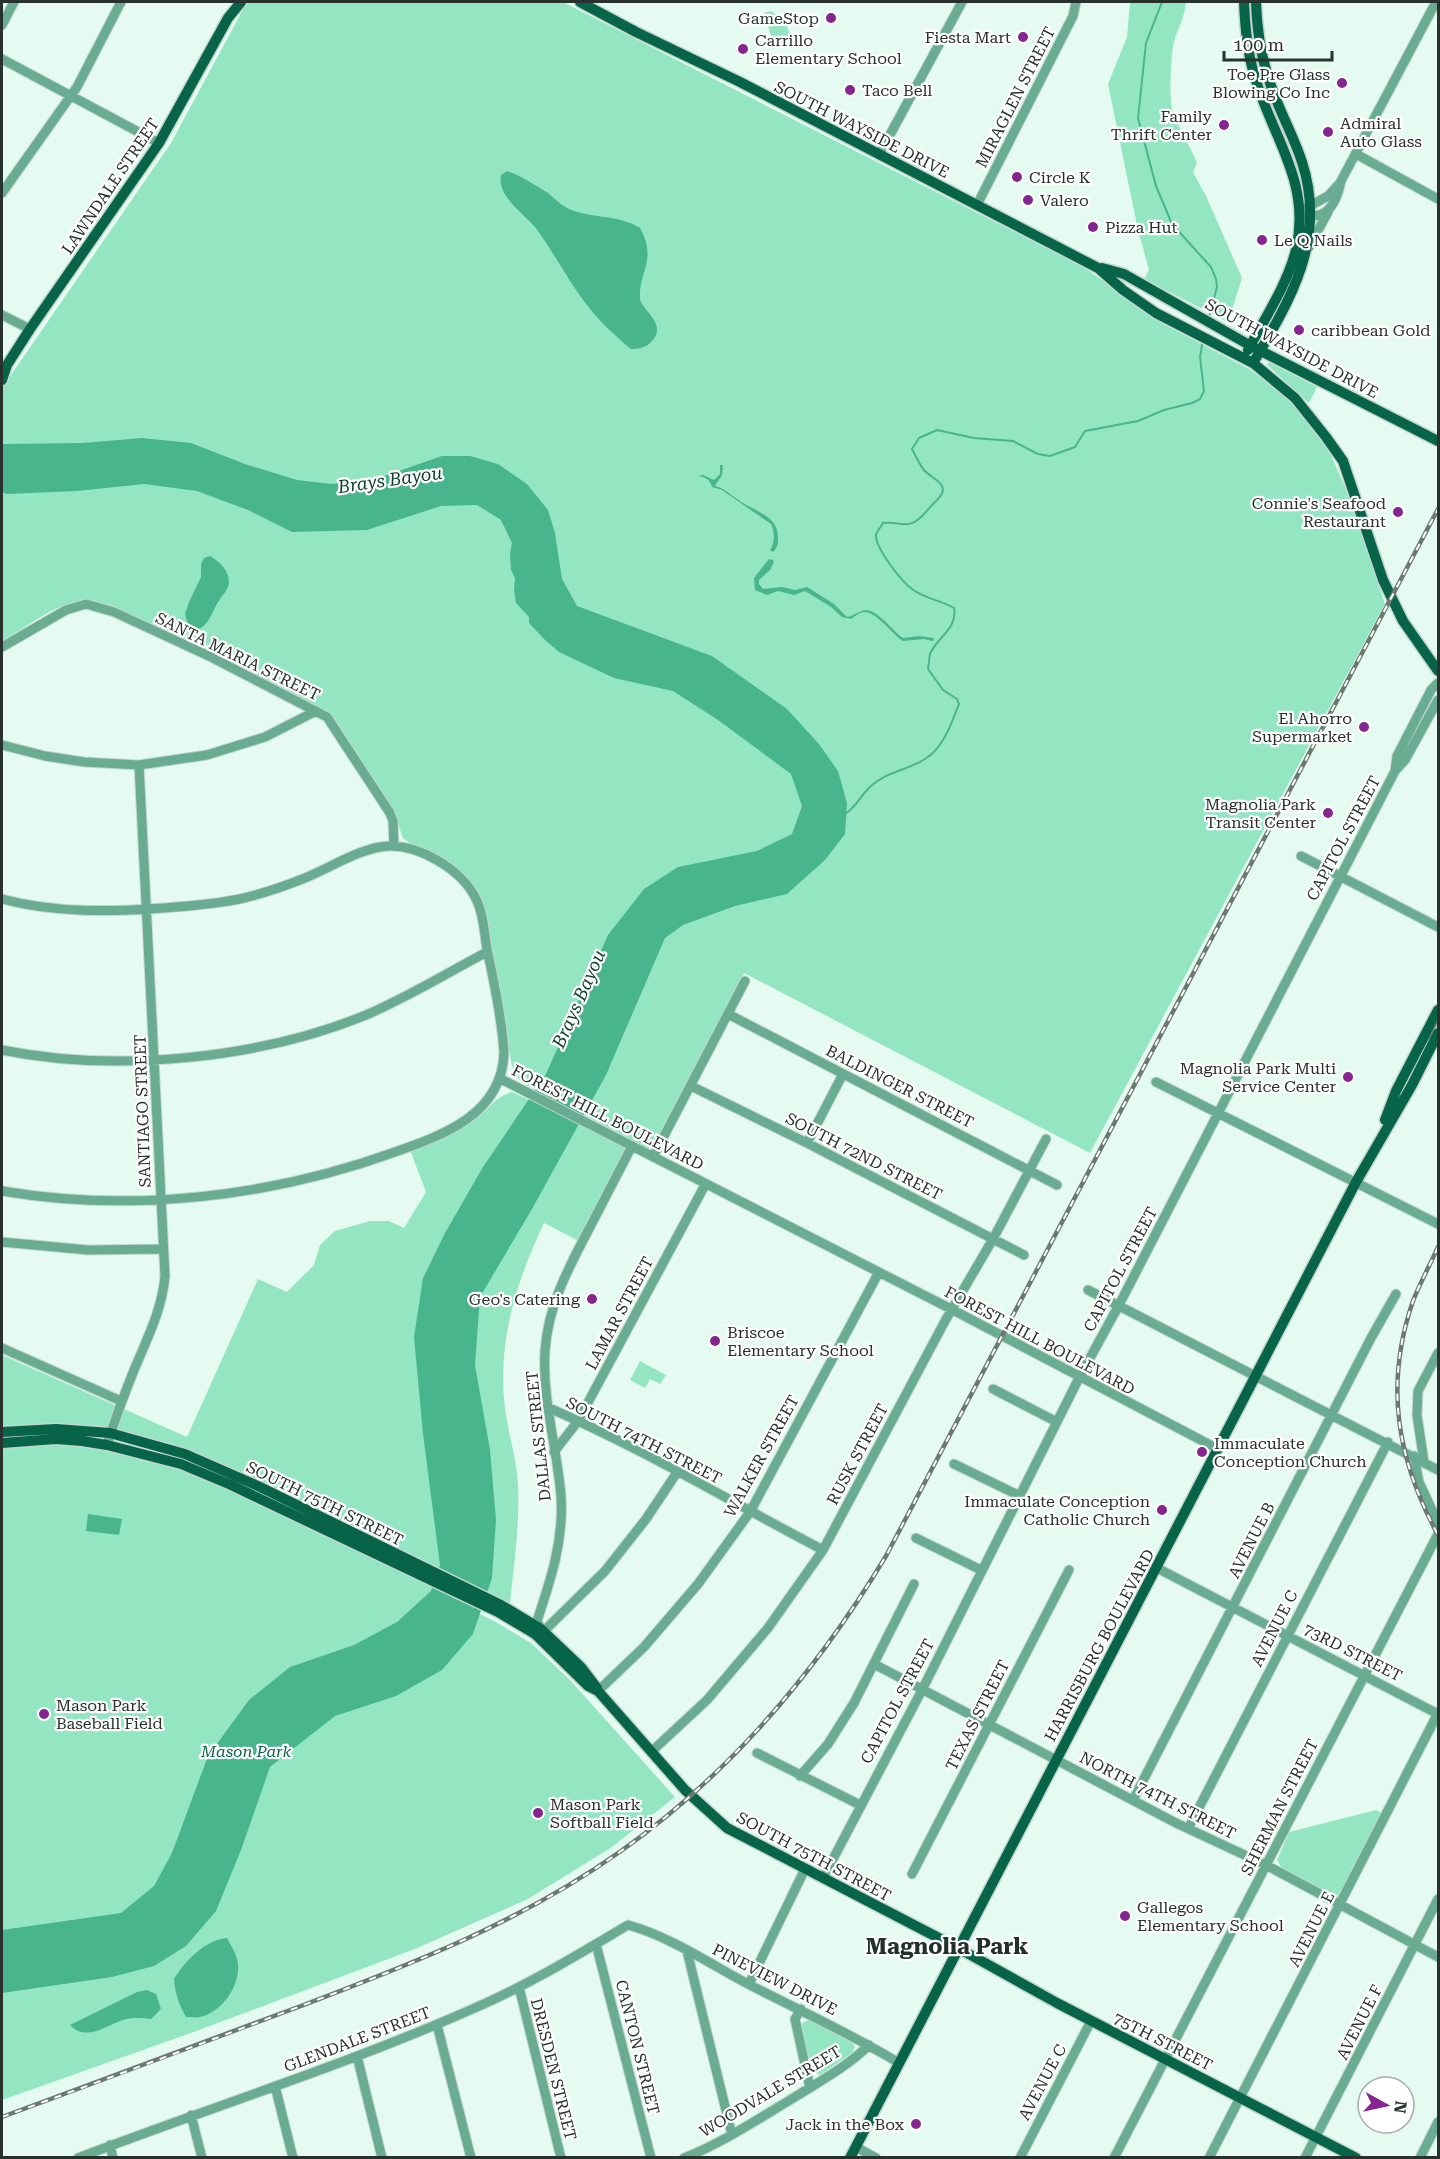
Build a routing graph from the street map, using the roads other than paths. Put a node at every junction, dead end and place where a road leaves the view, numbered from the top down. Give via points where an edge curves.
1 (14, 2) edge
2 (122, 2) edge
3 (232, 2) edge
4 (241, 2) edge
5 (580, 2) edge
6 (962, 2) edge
7 (1076, 2) edge
8 (1244, 2) edge
9 (1256, 2) edge
10 (1436, 2) edge
11 (228, 18) junction
12 (2, 25) edge
13 (2, 58) edge
14 (1271, 87) junction
15 (1260, 92) junction
16 (71, 95) junction
17 (159, 143) junction
18 (1356, 154) junction
19 (879, 155) junction
20 (1341, 181) junction
21 (2, 193) edge
22 (1438, 199) edge
23 (977, 204) junction
24 (1310, 205) junction
25 (1329, 211) junction
26 (1299, 213) junction
27 (1310, 217) junction
28 (1308, 249) junction
29 (1098, 267) junction
30 (2, 315) edge
31 (30, 329) junction
32 (1256, 348) junction
33 (1249, 360) junction
34 (4, 367) edge
35 (2, 381) edge
36 (1438, 441) edge
37 (2, 648) edge
38 (1438, 671) edge
39 (1438, 683) edge
40 (1438, 700) edge
41 (316, 711) junction
42 (2, 745) edge
43 (139, 765) junction
44 (1395, 771) junction
45 (394, 846) junction
46 (1301, 856) dead end
47 (1340, 876) junction
48 (2, 899) edge
49 (146, 910) junction
50 (1438, 927) edge
51 (488, 952) junction
52 (745, 981) dead end
53 (1438, 1010) edge
54 (728, 1014) junction
55 (1438, 1033) edge
56 (2, 1050) edge
57 (155, 1059) junction
58 (843, 1074) junction
59 (499, 1078) junction
60 (1156, 1082) dead end
61 (691, 1086) junction
62 (1218, 1114) junction
63 (1046, 1139) dead end
64 (807, 1143) junction
65 (632, 1146) junction
66 (1376, 1146) junction
67 (653, 1157) junction
68 (1029, 1170) junction
69 (1356, 1182) junction
70 (705, 1185) junction
71 (1057, 1185) dead end
72 (2, 1191) edge
73 (161, 1199) junction
74 (1438, 1224) edge
75 (993, 1239) junction
76 (2, 1242) edge
77 (163, 1249) junction
78 (1023, 1254) dead end
79 (879, 1272) junction
80 (1088, 1290) dead end
81 (1396, 1294) dead end
82 (1119, 1305) junction
83 (953, 1310) junction
84 (2, 1348) edge
85 (1438, 1353) edge
86 (1256, 1376) junction
87 (1079, 1378) junction
88 (993, 1389) dead end
89 (121, 1401) junction
90 (547, 1407) junction
91 (1333, 1415) junction
92 (578, 1421) junction
93 (1057, 1422) junction
94 (2, 1432) edge
95 (110, 1433) junction
96 (1388, 1442) junction
97 (2, 1443) edge
98 (107, 1445) junction
99 (1218, 1449) junction
100 (554, 1452) junction
101 (1414, 1456) junction
102 (1424, 1462) junction
103 (954, 1464) dead end
104 (1438, 1470) edge
105 (678, 1471) junction
106 (1020, 1496) junction
107 (750, 1512) junction
108 (1438, 1523) edge
109 (1438, 1534) edge
110 (916, 1538) dead end
111 (823, 1550) junction
112 (1157, 1568) junction
113 (419, 1569) junction
114 (981, 1570) junction
115 (1070, 1570) dead end
116 (914, 1584) dead end
117 (1233, 1608) junction
118 (499, 1609) junction
119 (542, 1629) junction
120 (1287, 1635) junction
121 (874, 1664) junction
122 (1364, 1675) junction
123 (922, 1690) junction
124 (598, 1691) junction
125 (1438, 1714) edge
126 (989, 1725) junction
127 (651, 1752) junction
128 (757, 1753) dead end
129 (1055, 1760) junction
130 (800, 1776) junction
131 (1133, 1800) junction
132 (860, 1805) junction
133 (1189, 1827) junction
134 (1266, 1865) junction
135 (805, 1869) junction
136 (912, 1874) dead end
137 (823, 1878) junction
138 (1438, 1899) edge
139 (1340, 1906) junction
140 (635, 1927) joint
141 (596, 1944) junction
142 (1416, 1945) junction
143 (958, 1948) junction
144 (687, 1951) junction
145 (1438, 1957) edge
146 (749, 1984) junction
147 (519, 1988) junction
148 (801, 2009) junction
149 (1092, 2021) junction
150 (437, 2025) junction
151 (869, 2045) junction
152 (357, 2056) junction
153 (1166, 2058) junction
154 (899, 2063) junction
155 (275, 2086) junction
156 (810, 2088) junction
157 (1240, 2098) junction
158 (191, 2115) junction
159 (1438, 2122) edge
160 (732, 2135) junction
161 (1316, 2137) junction
162 (110, 2145) junction
163 (853, 2152) edge
164 (78, 2157) edge
165 (113, 2157) edge
166 (202, 2157) edge
167 (293, 2157) edge
168 (382, 2157) edge
169 (471, 2157) edge
170 (561, 2157) edge
171 (651, 2157) edge
172 (684, 2157) edge
173 (876, 2157) edge
174 (1020, 2157) edge
175 (1114, 2157) edge
176 (1209, 2157) edge
177 (1305, 2157) edge
178 (1356, 2157) edge
179 (1420, 2157) edge

1 - 12 street
2 - 16 street
3 - 11 main road, LAWNDALE STREET
4 - 11 main road, LAWNDALE STREET
5 - 19 main road, SOUTH WAYSIDE DRIVE
6 - 19 street
7 - 23 street, MIRAGLEN STREET via 1073,16
8 - 15 main road via 1248,50
9 - 14 main road via 1260,45
10 - 18 street
11 - 17 main road, LAWNDALE STREET
13 - 16 street
14 - 15 main road
14 - 24 main road via 1302,162
15 - 26 main road via 1290,162
16 - 17 street
16 - 21 street
17 - 31 main road, LAWNDALE STREET
18 - 20 street
18 - 22 street
19 - 23 main road, SOUTH WAYSIDE DRIVE
20 - 24 street via 1328,196
20 - 25 street
23 - 29 main road, SOUTH WAYSIDE DRIVE
24 - 26 street
24 - 27 main road
25 - 27 street
25 - 28 street
26 - 27 street
26 - 32 main road via 1291,265
27 - 28 main road
28 - 32 main road via 1294,291
29 - 32 main road, SOUTH WAYSIDE DRIVE via 1124,273
29 - 33 main road, SOUTH WAYSIDE DRIVE via 1148,308
30 - 31 street
31 - 34 main road, LAWNDALE STREET
32 - 33 main road
32 - 36 main road, SOUTH WAYSIDE DRIVE
33 - 38 main road, SOUTH WAYSIDE DRIVE via 1296,398 1343,461 1383,580 1402,621
34 - 35 main road, LAWNDALE STREET
37 - 41 street, SANTA MARIA STREET via 66,610 86,604 114,612 211,657
39 - 44 street, CAPITOL STREET via 1397,756
40 - 44 street, CAPITOL STREET
41 - 43 street via 265,737 207,755
41 - 45 street, SANTA MARIA STREET via 327,717 390,813
42 - 43 street via 84,762
43 - 49 street, SANTIAGO STREET
44 - 47 street, CAPITOL STREET
45 - 49 street, FOREST HILL BOULEVARD via 365,851 304,878 243,898
45 - 51 street, FOREST HILL BOULEVARD via 436,859 458,875 477,900
46 - 47 street
47 - 50 street
47 - 62 street, CAPITOL STREET
48 - 49 street, FOREST HILL BOULEVARD via 79,912
49 - 57 street, SANTIAGO STREET
51 - 57 street via 365,1015 306,1035 202,1056
51 - 59 street, FOREST HILL BOULEVARD via 504,1049
52 - 54 street
53 - 66 main road, HARRISBURG BOULEVARD via 1396,1091
54 - 58 street, BALDINGER STREET
54 - 61 street
55 - 66 main road, HARRISBURG BOULEVARD
56 - 57 street via 77,1059
57 - 73 street, SANTIAGO STREET
58 - 64 street
58 - 68 street, BALDINGER STREET
59 - 65 street, FOREST HILL BOULEVARD
59 - 73 street via 488,1100 472,1116 418,1144 316,1177 250,1191
60 - 62 street
61 - 64 street, SOUTH 72ND STREET
61 - 67 street
62 - 69 street
62 - 82 street, CAPITOL STREET
63 - 68 street, RUSK STREET
64 - 75 street, SOUTH 72ND STREET
65 - 67 street, FOREST HILL BOULEVARD
65 - 90 street, DALLAS STREET via 561,1281 545,1348
66 - 69 main road, HARRISBURG BOULEVARD
67 - 70 street, FOREST HILL BOULEVARD
68 - 71 street, BALDINGER STREET
68 - 75 street, RUSK STREET
69 - 74 street
69 - 86 main road, HARRISBURG BOULEVARD
70 - 79 street, FOREST HILL BOULEVARD
70 - 92 street, LAMAR STREET
72 - 73 street via 55,1198
73 - 77 street, SANTIAGO STREET
75 - 78 street, SOUTH 72ND STREET
75 - 83 street, RUSK STREET
76 - 77 street via 88,1250
77 - 89 street, SANTIAGO STREET via 165,1276 160,1308
79 - 83 street, FOREST HILL BOULEVARD
79 - 107 street, WALKER STREET
80 - 82 street
81 - 91 street, AVENUE B
82 - 86 street
82 - 87 street, CAPITOL STREET
83 - 87 street, FOREST HILL BOULEVARD
83 - 111 street, RUSK STREET
84 - 89 street
85 - 102 street via 1418,1390 1417,1415
86 - 91 street
86 - 99 main road, HARRISBURG BOULEVARD
87 - 93 street, CAPITOL STREET
87 - 99 street, FOREST HILL BOULEVARD
88 - 93 street
89 - 95 street, SANTIAGO STREET
90 - 92 street, SOUTH 74TH STREET
90 - 100 street, DALLAS STREET
91 - 96 street
91 - 117 street, AVENUE B
92 - 100 street, LAMAR STREET
92 - 105 street, SOUTH 74TH STREET
93 - 106 street, CAPITOL STREET
94 - 95 main road, SOUTH 75TH STREET via 56,1428
95 - 98 street, SANTIAGO STREET
95 - 113 main road, SOUTH 75TH STREET via 185,1454 258,1486
96 - 101 street
96 - 120 street, AVENUE C
97 - 98 main road, SOUTH 75TH STREET via 56,1439
98 - 113 main road, SOUTH 75TH STREET via 191,1468 296,1518
99 - 112 main road, HARRISBURG BOULEVARD
100 - 119 street, DALLAS STREET via 561,1528 555,1566 537,1621
101 - 102 street
101 - 108 street via 1419,1482
102 - 104 street
103 - 106 street
105 - 107 street, SOUTH 74TH STREET
105 - 119 street via 605,1571
106 - 114 street, CAPITOL STREET
107 - 111 street, SOUTH 74TH STREET
107 - 124 street, WALKER STREET via 699,1584 644,1647
109 - 122 street, SHERMAN STREET
110 - 114 street
111 - 127 street, RUSK STREET via 761,1637 707,1700
112 - 117 street, 73RD STREET
112 - 129 main road, HARRISBURG BOULEVARD
113 - 118 main road, SOUTH 75TH STREET
114 - 123 street, CAPITOL STREET
115 - 126 street, TEXAS STREET
116 - 121 street
117 - 120 street, 73RD STREET
117 - 131 street, AVENUE B
118 - 119 main road, SOUTH 75TH STREET
118 - 124 main road, SOUTH 75TH STREET via 535,1634 588,1686
119 - 124 main road, SOUTH 75TH STREET via 592,1679
120 - 122 street, 73RD STREET
120 - 133 street, AVENUE C
121 - 123 street
121 - 130 street via 828,1744
122 - 125 street, 73RD STREET
122 - 134 street, SHERMAN STREET
123 - 126 street
123 - 132 street, CAPITOL STREET
124 - 127 main road, SOUTH 75TH STREET
125 - 139 street, AVENUE E
126 - 129 street
126 - 136 street, TEXAS STREET
127 - 135 main road, SOUTH 75TH STREET via 727,1828
128 - 130 street
129 - 131 street, NORTH 74TH STREET
129 - 143 main road, HARRISBURG BOULEVARD
130 - 132 street
131 - 133 street, NORTH 74TH STREET
132 - 137 street, CAPITOL STREET
133 - 134 street, NORTH 74TH STREET
134 - 139 street, NORTH 74TH STREET
134 - 153 street, SHERMAN STREET
135 - 137 main road, SOUTH 75TH STREET
135 - 146 street
137 - 143 main road, SOUTH 75TH STREET
138 - 142 street, AVENUE F
139 - 142 street, NORTH 74TH STREET
139 - 157 street, AVENUE E
140 - 141 street, GLENDALE STREET via 628,1925
140 - 144 street, PINEVIEW DRIVE
141 - 147 street, GLENDALE STREET
141 - 171 street, CANTON STREET
142 - 145 street, NORTH 74TH STREET
142 - 161 street, AVENUE F
143 - 149 main road, 75TH STREET
143 - 154 main road, HARRISBURG BOULEVARD
144 - 146 street, PINEVIEW DRIVE
144 - 160 street
146 - 148 street, PINEVIEW DRIVE
147 - 150 street, GLENDALE STREET
147 - 170 street, DRESDEN STREET
148 - 151 street, PINEVIEW DRIVE
148 - 156 street via 795,2019
149 - 153 main road, 75TH STREET
149 - 174 street, AVENUE C
150 - 152 street, GLENDALE STREET
150 - 169 street
151 - 154 street, PINEVIEW DRIVE
151 - 156 street, WOODVALE STREET
152 - 155 street, GLENDALE STREET
152 - 168 street
153 - 157 main road, 75TH STREET
153 - 175 street, SHERMAN STREET
154 - 163 main road, HARRISBURG BOULEVARD
155 - 158 street, GLENDALE STREET
155 - 167 street
156 - 160 street, WOODVALE STREET
157 - 161 main road, 75TH STREET
157 - 176 street, AVENUE E
158 - 162 street, GLENDALE STREET
158 - 166 street
159 - 179 street
160 - 172 street, WOODVALE STREET
161 - 177 street, AVENUE F
161 - 178 main road, 75TH STREET
162 - 164 street, GLENDALE STREET
162 - 165 street
163 - 173 street

